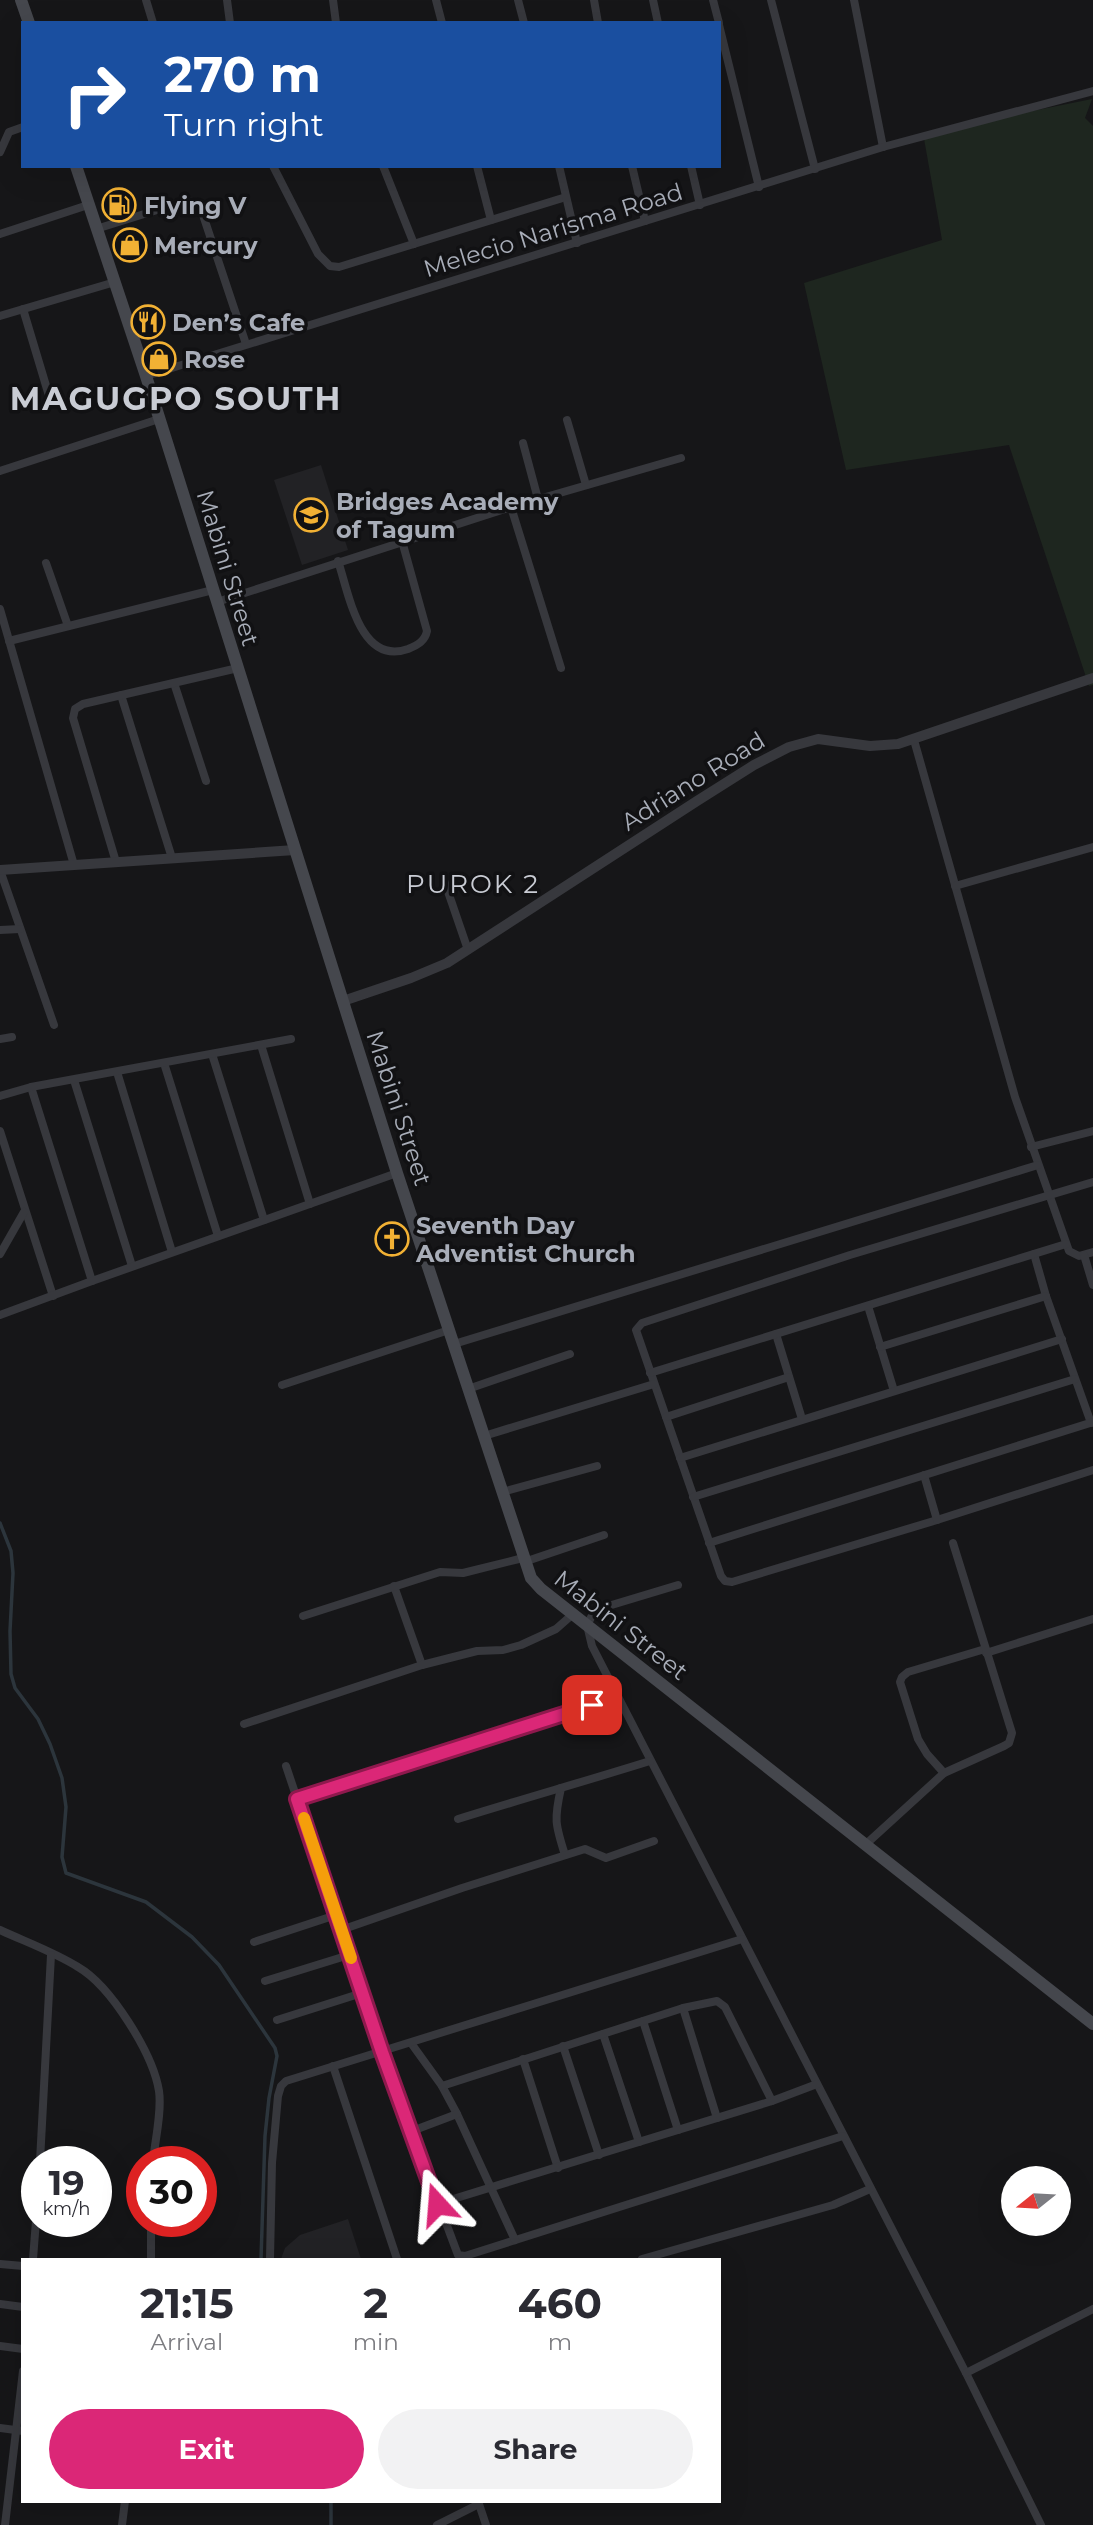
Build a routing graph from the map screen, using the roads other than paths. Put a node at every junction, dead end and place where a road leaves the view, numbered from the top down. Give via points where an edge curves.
1 (21, 0) edge
2 (146, 0) edge
3 (227, 0) edge
4 (333, 0) edge
5 (436, 0) edge
6 (518, 0) edge
7 (594, 0) edge
8 (653, 0) edge
9 (713, 0) edge
10 (771, 0) edge
11 (855, 0) edge
12 (28, 21) edge
13 (152, 21) edge
14 (230, 21) edge
15 (336, 21) edge
16 (441, 21) edge
17 (523, 21) edge
18 (598, 21) edge
19 (658, 21) edge
20 (718, 21) edge
21 (721, 32) edge
22 (1093, 91) edge
23 (21, 128) edge
24 (883, 147) junction
25 (0, 152) edge
26 (77, 168) edge
27 (274, 168) edge
28 (384, 168) edge
29 (478, 168) edge
30 (559, 168) edge
31 (632, 168) edge
32 (691, 168) edge
33 (815, 169) junction
34 (759, 187) junction
35 (566, 197) junction
36 (88, 205) junction
37 (700, 205) junction
38 (491, 220) junction
39 (645, 221) junction
40 (96, 229) junction
41 (0, 234) edge
42 (577, 243) junction
43 (414, 244) junction
44 (115, 282) junction
45 (23, 309) junction
46 (0, 316) edge
47 (246, 344) junction
48 (146, 376) junction
49 (50, 399) dead end
50 (159, 419) junction
51 (567, 420) dead end
52 (523, 443) dead end
53 (681, 458) dead end
54 (0, 471) edge
55 (586, 485) junction
56 (538, 499) junction
57 (511, 507) junction
58 (402, 541) junction
59 (338, 561) junction
60 (46, 564) dead end
61 (215, 596) junction
62 (0, 609) edge
63 (68, 626) junction
64 (9, 641) junction
65 (238, 668) junction
66 (561, 668) dead end
67 (1093, 678) edge
68 (174, 683) junction
69 (121, 695) junction
70 (914, 740) junction
71 (206, 781) dead end
72 (1093, 847) edge
73 (295, 849) junction
74 (172, 858) junction
75 (116, 862) junction
76 (74, 865) junction
77 (0, 870) edge
78 (444, 880) dead end
79 (955, 886) junction
80 (20, 929) junction
81 (0, 930) edge
82 (468, 950) junction
83 (342, 1000) junction
84 (54, 1025) dead end
85 (12, 1037) dead end
86 (0, 1039) edge
87 (291, 1039) dead end
88 (261, 1045) junction
89 (212, 1054) junction
90 (164, 1063) junction
91 (117, 1072) junction
92 (74, 1080) junction
93 (31, 1087) junction
94 (0, 1097) edge
95 (0, 1131) edge
96 (1093, 1131) edge
97 (1031, 1147) junction
98 (1038, 1165) junction
99 (397, 1173) junction
100 (1093, 1182) edge
101 (1049, 1195) junction
102 (310, 1204) junction
103 (24, 1212) junction
104 (264, 1220) junction
105 (218, 1236) junction
106 (1066, 1244) junction
107 (173, 1252) junction
108 (1093, 1252) edge
109 (0, 1254) edge
110 (1034, 1254) junction
111 (1084, 1255) junction
112 (132, 1266) junction
113 (92, 1280) junction
114 (1093, 1285) edge
115 (53, 1296) junction
116 (1046, 1296) junction
117 (868, 1306) junction
118 (0, 1315) edge
119 (449, 1330) junction
120 (776, 1334) junction
121 (1062, 1339) junction
122 (454, 1344) junction
123 (880, 1347) junction
124 (570, 1354) dead end
125 (650, 1373) junction
126 (789, 1377) junction
127 (1075, 1379) junction
128 (654, 1384) junction
129 (282, 1385) dead end
130 (468, 1389) junction
131 (894, 1391) junction
132 (666, 1417) junction
133 (802, 1419) junction
134 (1092, 1423) edge
135 (484, 1436) junction
136 (680, 1458) junction
137 (597, 1466) dead end
138 (1093, 1470) edge
139 (924, 1475) junction
140 (502, 1492) junction
141 (694, 1497) junction
142 (937, 1520) junction
143 (604, 1535) dead end
144 (709, 1543) junction
145 (953, 1543) dead end
146 (523, 1560) junction
147 (678, 1584) dead end
148 (394, 1586) junction
149 (573, 1614) junction
150 (303, 1616) dead end
151 (1093, 1619) edge
152 (587, 1625) junction
153 (986, 1651) junction
154 (422, 1664) junction
155 (617, 1698) junction
156 (244, 1724) dead end
157 (650, 1761) junction
158 (286, 1766) dead end
159 (944, 1773) junction
160 (561, 1788) junction
161 (297, 1799) junction
162 (458, 1819) dead end
163 (654, 1841) dead end
164 (865, 1844) junction
165 (565, 1855) junction
166 (336, 1915) junction
167 (0, 1930) edge
168 (341, 1930) junction
169 (742, 1939) junction
170 (254, 1942) dead end
171 (51, 1955) junction
172 (349, 1955) junction
173 (265, 1981) dead end
174 (362, 1993) junction
175 (683, 2008) junction
176 (277, 2020) dead end
177 (643, 2021) junction
178 (1093, 2024) edge
179 (603, 2034) junction
180 (411, 2043) junction
181 (563, 2046) junction
182 (382, 2052) junction
183 (523, 2059) junction
184 (332, 2066) junction
185 (817, 2084) junction
186 (442, 2085) junction
187 (772, 2101) junction
188 (457, 2114) junction
189 (717, 2118) junction
190 (678, 2130) junction
191 (412, 2131) junction
192 (843, 2136) junction
193 (639, 2143) junction
194 (41, 2146) edge
195 (154, 2146) edge
196 (599, 2155) junction
197 (558, 2168) junction
198 (492, 2188) junction
199 (870, 2189) junction
200 (437, 2204) junction
201 (35, 2237) edge
202 (151, 2237) edge
203 (514, 2239) junction
204 (33, 2258) edge
205 (151, 2258) edge
206 (270, 2258) edge
207 (397, 2258) edge
208 (646, 2258) edge
209 (0, 2264) edge
210 (21, 2266) edge
211 (0, 2304) edge
212 (21, 2307) edge
213 (1093, 2309) edge
214 (0, 2346) edge
215 (21, 2349) edge
216 (966, 2373) junction
217 (21, 2401) edge
218 (0, 2428) edge
219 (19, 2431) edge
220 (125, 2503) edge
221 (476, 2503) edge
222 (478, 2503) edge
223 (5, 2525) edge
224 (122, 2525) edge
225 (437, 2525) edge
226 (486, 2525) edge
227 (1041, 2525) edge

1 - 12 main road
2 - 13 street
3 - 14 street
4 - 15 street
5 - 16 street
6 - 17 street
7 - 18 street
8 - 19 street
9 - 20 street
10 - 33 street
11 - 24 street
21 - 34 street
22 - 24 street, Melecio Narisma Road
23 - 25 street via 9,132
24 - 33 street, Melecio Narisma Road
26 - 36 main road, Mabini Street
27 - 43 street via 318,254 330,266
28 - 43 street
29 - 38 street
30 - 35 street
31 - 39 street
32 - 37 street
33 - 34 street, Melecio Narisma Road
34 - 37 street, Melecio Narisma Road
35 - 38 street
35 - 42 street
36 - 40 main road, Mabini Street
36 - 41 street
37 - 39 street, Melecio Narisma Road
38 - 43 street
39 - 42 street, Melecio Narisma Road
40 - 44 main road, Mabini Street
40 - 47 street via 186,201 197,204
42 - 47 street, Melecio Narisma Road
44 - 45 street
44 - 48 main road, Mabini Street
45 - 46 street
45 - 49 street
47 - 48 street, Melecio Narisma Road
48 - 50 main road, Mabini Street
50 - 54 street
50 - 61 main road, Mabini Street
51 - 55 street
52 - 56 street
53 - 55 street
55 - 56 street
56 - 57 street
57 - 58 street
57 - 66 street
58 - 59 street
58 - 59 street via 427,631 419,644 400,651 384,652 368,639
59 - 61 street
60 - 63 street
61 - 63 street
61 - 65 main road, Mabini Street
62 - 64 street
63 - 64 street
64 - 76 street
65 - 68 street
65 - 73 main road, Mabini Street
67 - 70 street, Adriano Road
68 - 69 street
68 - 71 street
69 - 74 street
69 - 75 street via 83,704 73,713
70 - 79 street
70 - 82 street, Adriano Road via 883,746 818,739 789,747 696,801
72 - 79 street
73 - 74 street
73 - 83 main road, Mabini Street
74 - 75 street
75 - 76 street
76 - 77 street
77 - 80 street
78 - 82 street
79 - 97 street
80 - 81 street
80 - 84 street
82 - 83 street, Adriano Road via 430,971
83 - 99 main road, Mabini Street
85 - 86 street
87 - 88 street
88 - 89 street
88 - 102 street
89 - 90 street
89 - 104 street
90 - 91 street
90 - 105 street
91 - 92 street
91 - 107 street
92 - 93 street
92 - 112 street
93 - 94 street
93 - 113 street
95 - 103 street
96 - 97 street
97 - 98 street
98 - 101 street
98 - 122 street
99 - 102 street
99 - 119 main road, Mabini Street
100 - 101 street
101 - 106 street
101 - 125 street via 642,1323 637,1335
102 - 104 street
103 - 109 street
103 - 115 street
104 - 105 street
105 - 107 street
106 - 110 street
106 - 111 street via 1073,1255
107 - 112 street
108 - 111 street
110 - 116 street
110 - 117 street
111 - 114 street
112 - 113 street
113 - 115 street
115 - 118 street
116 - 121 street
116 - 123 street
117 - 120 street
117 - 123 street
119 - 122 main road, Mabini Street
119 - 129 street
120 - 125 street
120 - 126 street
121 - 127 street
121 - 131 street
122 - 130 main road, Mabini Street
123 - 131 street
124 - 130 street
125 - 128 street
126 - 132 street
126 - 133 street
127 - 134 street
127 - 141 street
128 - 132 street
128 - 135 street
130 - 135 main road, Mabini Street
131 - 133 street
132 - 136 street
133 - 136 street
134 - 139 street
135 - 140 main road, Mabini Street
136 - 141 street
137 - 140 street
138 - 142 street
139 - 142 street
139 - 144 street
140 - 146 main road, Mabini Street
141 - 144 street
142 - 144 street via 729,1582 721,1576
143 - 146 street
145 - 153 street
146 - 148 street via 463,1573 440,1572
146 - 149 main road, Mabini Street via 535,1584
147 - 152 street via 600,1608
148 - 150 street
148 - 154 street
149 - 152 main road, Mabini Street
149 - 154 street via 556,1629 521,1645
151 - 153 street
152 - 155 street
152 - 164 main road, Mabini Street
153 - 159 street via 1011,1739
153 - 159 street via 902,1676 918,1739
154 - 156 street
155 - 157 street
155 - 161 street
157 - 160 street
157 - 169 street
158 - 161 street
159 - 164 street
160 - 162 street
160 - 165 street via 555,1822
161 - 166 street
163 - 165 street via 606,1858 585,1849
164 - 178 main road, Mabini Street
165 - 168 street
166 - 168 street
166 - 170 street
167 - 171 street
168 - 172 street
169 - 180 street
169 - 185 street
171 - 194 street
171 - 195 street via 79,1967 108,1993 141,2044 159,2092
172 - 173 street
172 - 174 street
174 - 176 street
174 - 182 street
175 - 177 street
175 - 187 street via 721,2003
175 - 189 street
177 - 179 street
177 - 190 street
179 - 181 street
179 - 193 street
180 - 182 street
180 - 186 street
181 - 183 street
181 - 196 street
182 - 184 street
182 - 191 street
183 - 186 street
183 - 197 street
184 - 206 street via 281,2086 272,2162
184 - 207 street
185 - 187 street
185 - 192 street
186 - 188 street
187 - 189 street
188 - 191 street
188 - 198 street
189 - 190 street
190 - 193 street
191 - 200 street
192 - 199 street
192 - 203 street
193 - 196 street
196 - 197 street
197 - 198 street
198 - 200 street
198 - 203 street
199 - 208 street via 833,2205
199 - 216 street
200 - 203 street via 458,2255
201 - 204 street
202 - 205 street
209 - 210 street
211 - 212 street
213 - 216 street
214 - 215 street
216 - 227 street
217 - 219 street
218 - 219 street
219 - 223 street
220 - 224 street
221 - 225 street
222 - 226 street

